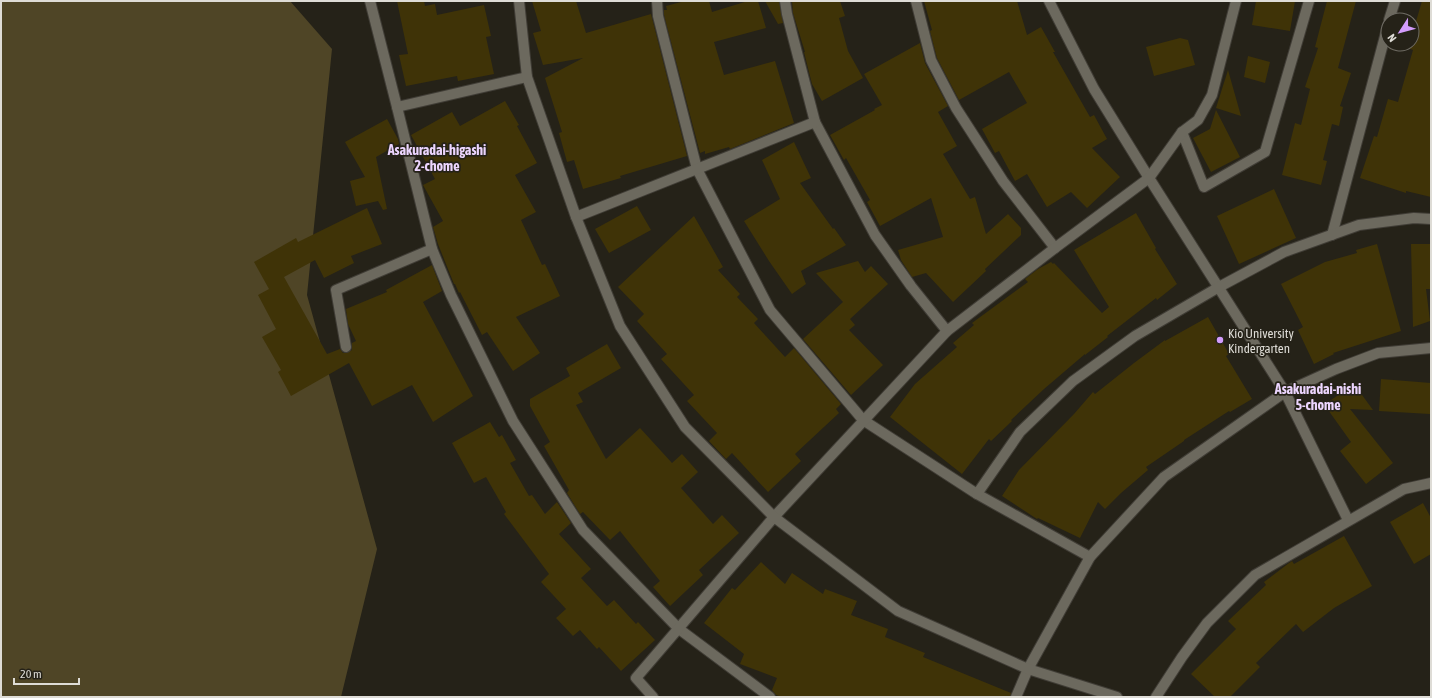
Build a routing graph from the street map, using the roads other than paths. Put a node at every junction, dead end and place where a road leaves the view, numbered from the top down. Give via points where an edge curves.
1 (370, 1) edge
2 (520, 1) edge
3 (657, 1) edge
4 (785, 1) edge
5 (916, 1) edge
6 (1049, 1) edge
7 (1236, 1) edge
8 (1309, 1) edge
9 (1395, 1) edge
10 (1392, 12) edge
11 (1381, 52) edge
12 (527, 77) junction
13 (397, 107) junction
14 (815, 122) junction
15 (1182, 132) junction
16 (697, 169) junction
17 (1149, 178) junction
18 (576, 217) junction
19 (1431, 219) edge
20 (1332, 235) junction
21 (1055, 248) junction
22 (432, 249) junction
23 (1219, 287) junction
24 (947, 331) junction
25 (346, 347) dead end
26 (1431, 348) edge
27 (1285, 392) junction
28 (863, 420) junction
29 (1431, 483) edge
30 (977, 494) junction
31 (774, 517) junction
32 (1348, 520) junction
33 (1090, 557) junction
34 (679, 629) junction
35 (1028, 668) junction
36 (653, 697) edge
37 (770, 697) edge
38 (1016, 697) edge
39 (1117, 697) edge
40 (1156, 697) edge

1 - 13 street
2 - 12 street
3 - 16 street via 658,16
4 - 14 street
5 - 21 street via 931,60 956,108 1003,181
6 - 17 street via 1094,88
7 - 15 street via 1212,95 1198,120
8 - 15 street via 1265,152 1204,187
9 - 10 street
11 - 20 street
12 - 13 street
12 - 18 street
13 - 22 street
14 - 16 street
14 - 24 street via 875,235
15 - 17 street
16 - 18 street
16 - 28 street via 770,310
17 - 21 street
17 - 23 street
18 - 31 street via 620,326 685,427
19 - 20 street via 1414,218 1359,226
20 - 23 street via 1284,252
21 - 24 street
22 - 25 street via 336,290
22 - 34 street via 451,295 513,421 583,530
23 - 27 street
23 - 30 street via 1135,336 1072,381 1020,432
24 - 28 street
26 - 27 street via 1378,353
27 - 32 street
27 - 33 street via 1164,476
28 - 30 street
28 - 31 street
29 - 32 street via 1404,489
30 - 33 street
31 - 34 street
31 - 35 street via 898,611
32 - 40 street via 1254,575 1207,623
33 - 35 street
34 - 36 street via 636,678
34 - 37 street
35 - 38 street
35 - 39 street

